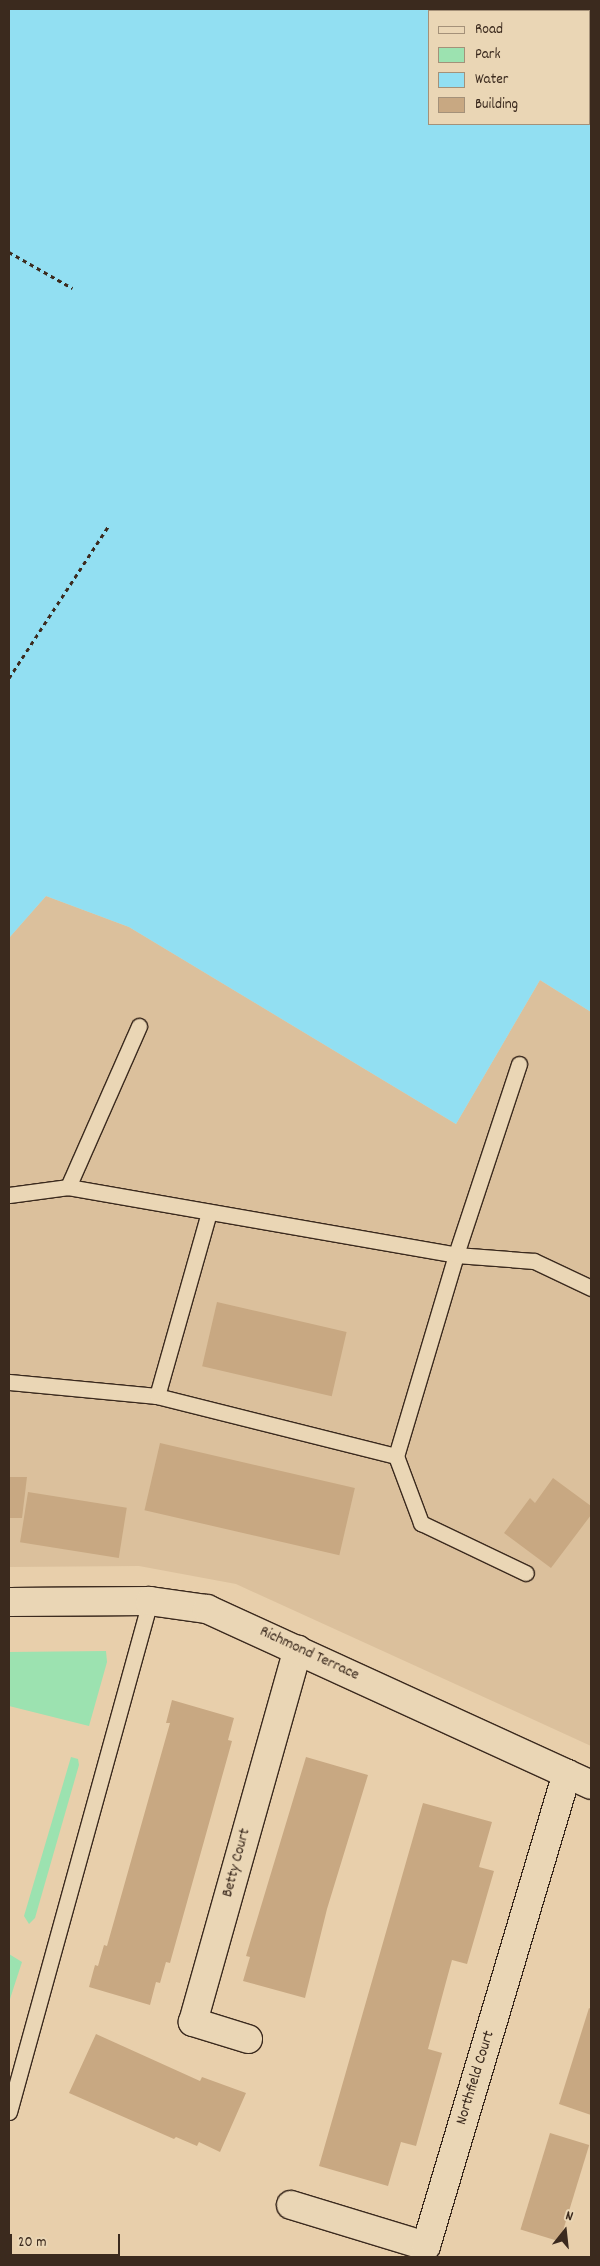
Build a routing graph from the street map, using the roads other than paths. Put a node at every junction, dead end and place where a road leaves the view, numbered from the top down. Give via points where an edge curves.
1 (139, 1026) dead end
2 (519, 1064) dead end
3 (68, 1187) junction
4 (9, 1196) edge
5 (208, 1212) junction
6 (456, 1255) junction
7 (591, 1288) edge
8 (9, 1382) edge
9 (157, 1396) junction
10 (396, 1456) junction
11 (526, 1573) dead end
12 (150, 1601) junction
13 (9, 1602) edge
14 (298, 1649) junction
15 (567, 1774) junction
16 (591, 1785) edge
17 (248, 2039) dead end
18 (9, 2112) edge
19 (291, 2204) dead end

1 - 3 lane
2 - 6 lane
3 - 4 lane
3 - 5 lane
5 - 6 lane
5 - 9 lane
6 - 7 lane via 534,1261
6 - 10 lane
8 - 9 lane
9 - 10 lane
10 - 11 lane via 421,1523
12 - 13 street, Richmond Terrace
12 - 14 street, Richmond Terrace via 207,1609
12 - 18 lane
14 - 15 street, Richmond Terrace
14 - 17 street, Betty Court via 193,2022
15 - 16 street, Richmond Terrace
15 - 19 street, Northfield Court via 426,2246

